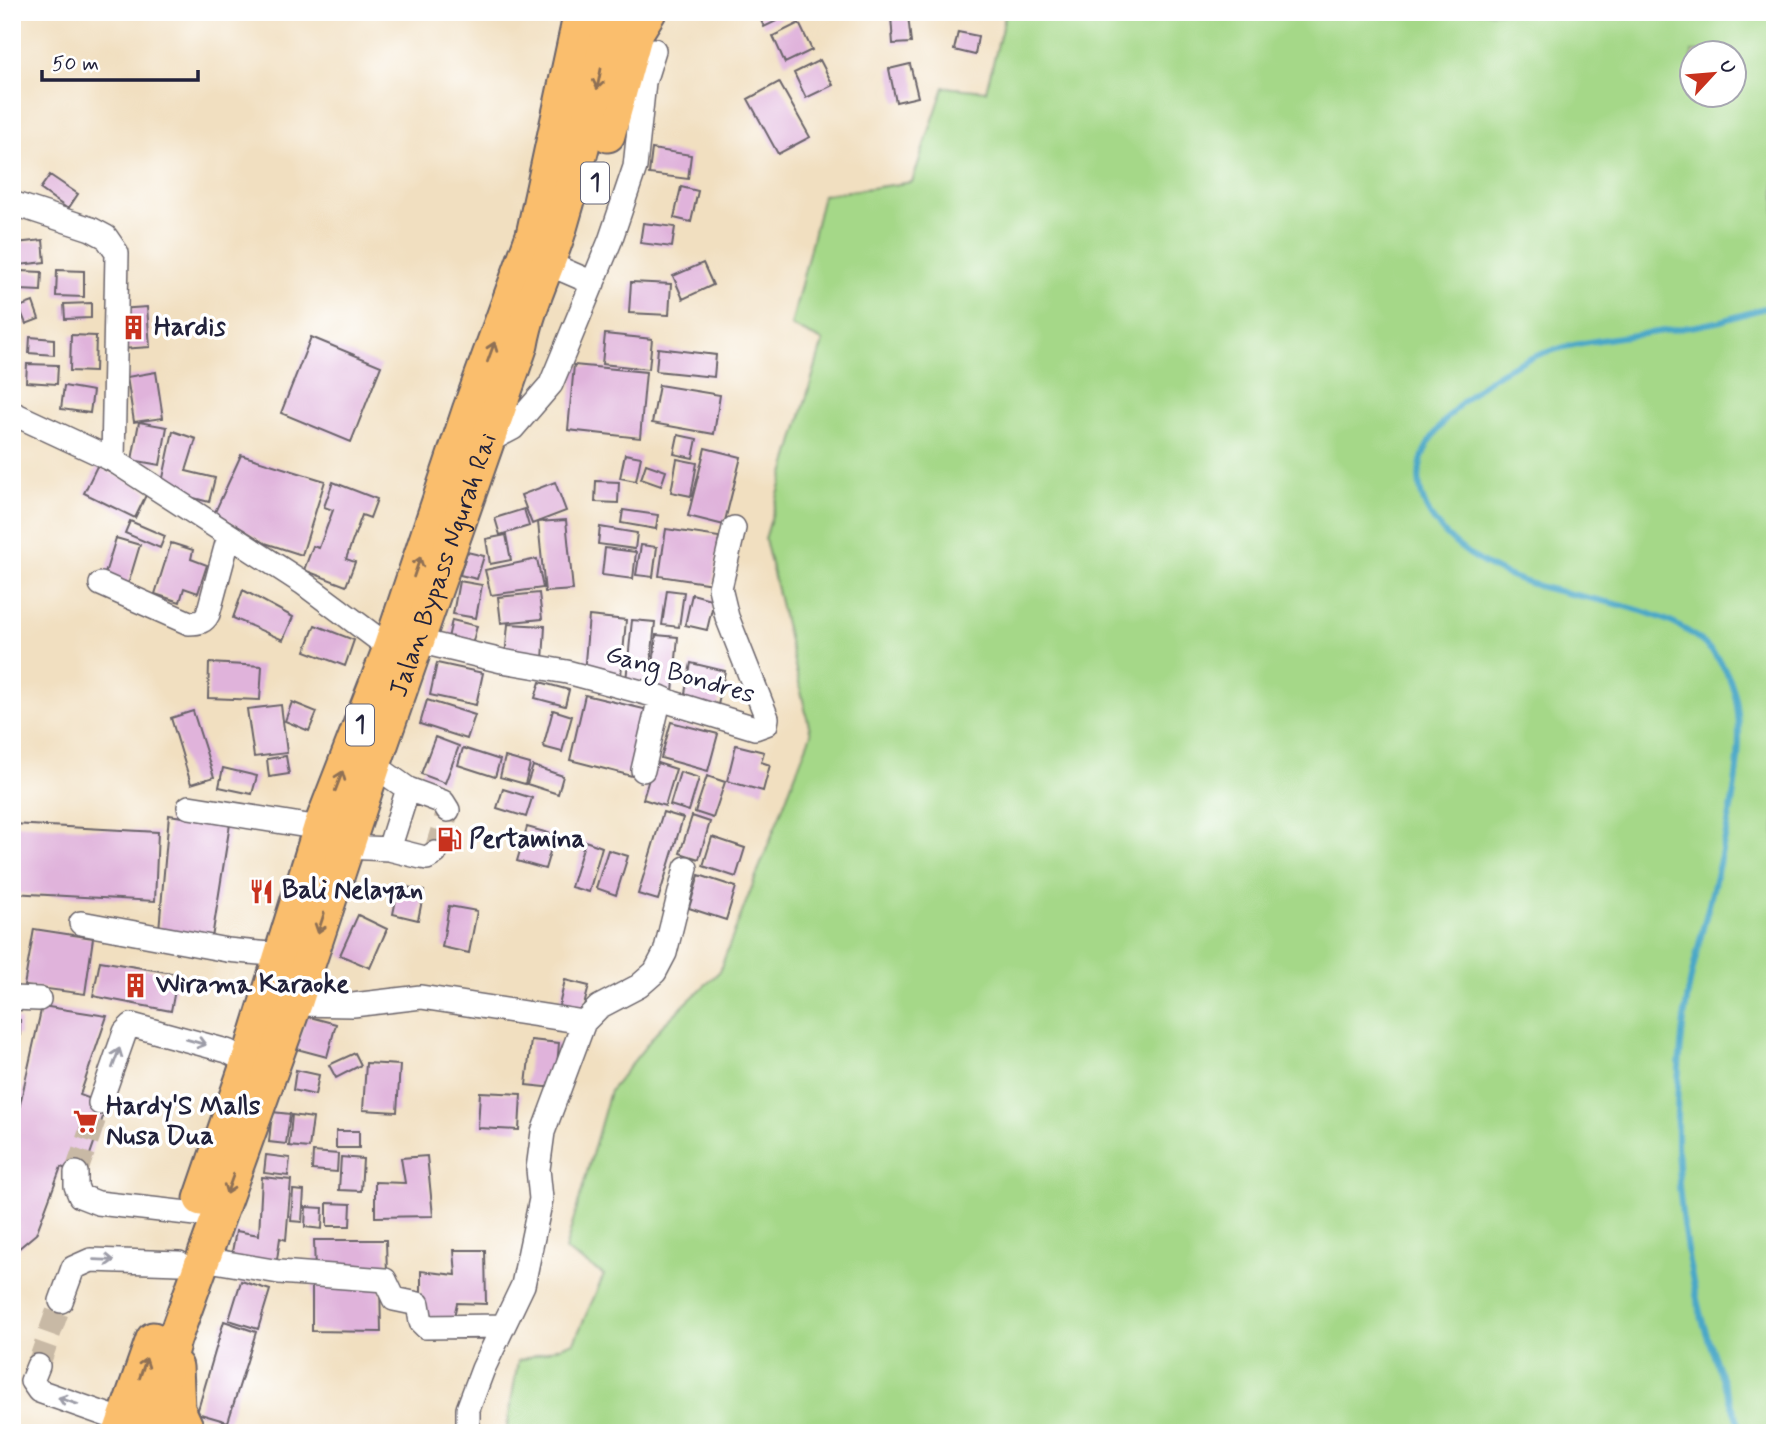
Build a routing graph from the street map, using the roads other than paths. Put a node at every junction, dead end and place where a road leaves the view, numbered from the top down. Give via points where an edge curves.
1 (582, 12) edge
2 (612, 12) edge
3 (649, 12) edge
4 (654, 50) dead end
5 (12, 203) edge
6 (554, 268) junction
7 (593, 283) junction
8 (12, 413) edge
9 (487, 442) junction
10 (113, 460) junction
11 (734, 528) dead end
12 (229, 536) junction
13 (101, 584) dead end
14 (392, 638) junction
15 (660, 697) junction
16 (374, 765) junction
17 (643, 770) dead end
18 (408, 789) junction
19 (189, 807) dead end
20 (447, 810) dead end
21 (333, 837) junction
22 (389, 849) junction
23 (435, 853) dead end
24 (686, 868) dead end
25 (81, 923) dead end
26 (281, 955) junction
27 (12, 998) edge
28 (39, 999) dead end
29 (295, 1004) junction
30 (584, 1021) junction
31 (248, 1062) junction
32 (100, 1103) tunnel mouth
33 (76, 1173) dead end
34 (196, 1214) junction
35 (191, 1261) junction
36 (61, 1301) tunnel mouth
37 (502, 1326) junction
38 (174, 1340) junction
39 (38, 1366) tunnel mouth
40 (131, 1429) edge
41 (189, 1433) edge
42 (468, 1433) edge

14 -> 1 highway, Jalan Bypass Ngurah Rai / 1 via 533,235
2 -> 6 highway, 1 via 597,90 559,230
3 - 6 highway, 1 via 636,33 579,236
4 - 7 street via 644,82 635,167
5 - 10 street via 91,229 106,237 117,253
6 - 7 street
6 - 9 highway, Jalan Bypass Ngurah Rai / 1 via 538,324 521,345
7 - 9 street via 551,384 513,428
8 - 10 street
9 - 14 highway, Jalan Bypass Ngurah Rai / 1
10 - 12 street
11 - 15 street, Gang Bondres via 720,588 766,724 755,728
12 - 13 street via 208,614 199,623 189,623
12 - 14 street
14 - 15 street, Gang Bondres
14 - 16 highway, Jalan Bypass Ngurah Rai / 1
21 -> 14 highway, Jalan Bypass Ngurah Rai / 1
15 - 17 street
16 - 18 street
16 - 21 highway, Jalan Bypass Ngurah Rai / 1
18 - 20 street via 443,802
18 - 22 street
19 - 21 street
21 - 22 street
21 - 26 highway, Jalan Bypass Ngurah Rai / 1
21 -> 29 highway, Jalan Bypass Ngurah Rai / 1
22 - 23 street via 427,858
24 - 30 street via 665,953 655,972
25 - 26 street via 227,950
26 - 31 highway, Jalan Bypass Ngurah Rai / 1
27 - 28 street
29 - 30 street via 353,1005 421,998
29 -> 35 highway, Jalan Bypass Ngurah Rai / 1
30 - 37 street via 543,1132 538,1168 541,1199 523,1285
32 -> 31 street via 125,1032 132,1025 227,1051
31 - 34 highway, Jalan Bypass Ngurah Rai / 1
33 - 34 street via 80,1196 98,1203
34 - 35 highway, Jalan Bypass Ngurah Rai / 1
36 -> 35 street via 73,1268 91,1260
35 - 37 street via 385,1280 394,1299 418,1304 426,1326
35 - 38 highway, Jalan Bypass Ngurah Rai / 1
40 -> 35 highway, Jalan Bypass Ngurah Rai / 1
37 - 42 street via 468,1409
38 - 40 highway, Jalan Bypass Ngurah Rai / 1
38 - 41 highway via 178,1409
40 -> 39 street via 39,1391 32,1381

